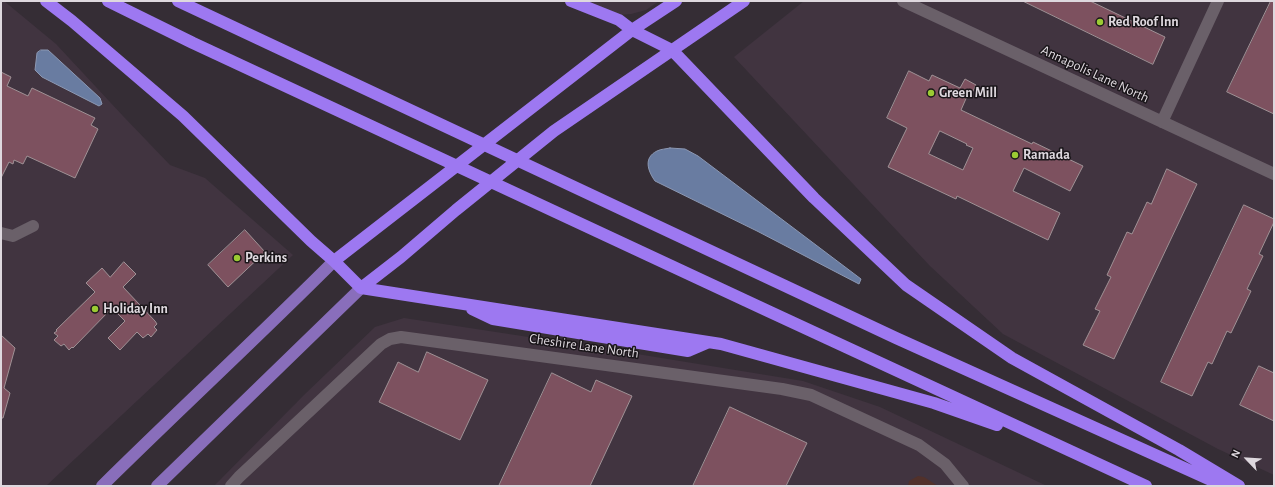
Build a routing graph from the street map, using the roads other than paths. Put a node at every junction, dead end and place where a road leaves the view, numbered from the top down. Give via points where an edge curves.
1 (46, 1) edge
2 (108, 1) edge
3 (178, 1) edge
4 (571, 1) edge
5 (676, 1) edge
6 (744, 1) edge
7 (903, 1) edge
8 (1218, 1) edge
9 (632, 30) junction
10 (672, 50) junction
11 (1162, 122) junction
12 (1274, 174) edge
13 (33, 226) dead end
14 (1, 233) edge
15 (334, 261) junction
16 (362, 288) junction
17 (1059, 446) junction
18 (102, 486) edge
19 (157, 486) edge
20 (231, 486) edge
21 (963, 486) edge
22 (1146, 486) edge
23 (1224, 486) edge
24 (1239, 486) edge

1 - 15 highway via 183,116 311,242
2 - 17 highway via 215,54
3 - 23 highway via 896,338
4 - 9 highway via 619,20
5 - 9 highway
6 - 10 highway
7 - 11 street, Annapolis Lane North
8 - 11 street
9 - 10 highway
9 - 15 highway
10 - 16 highway via 554,131
10 - 24 highway via 814,198 906,284 1012,358
11 - 12 street, Annapolis Lane North
13 - 14 street via 14,236
15 - 16 highway
15 - 18 main road
16 - 17 highway via 709,342 934,403
16 - 19 main road
17 - 22 highway
20 - 21 street, Cheshire Lane North via 381,344 402,337 811,395 919,445 945,464

